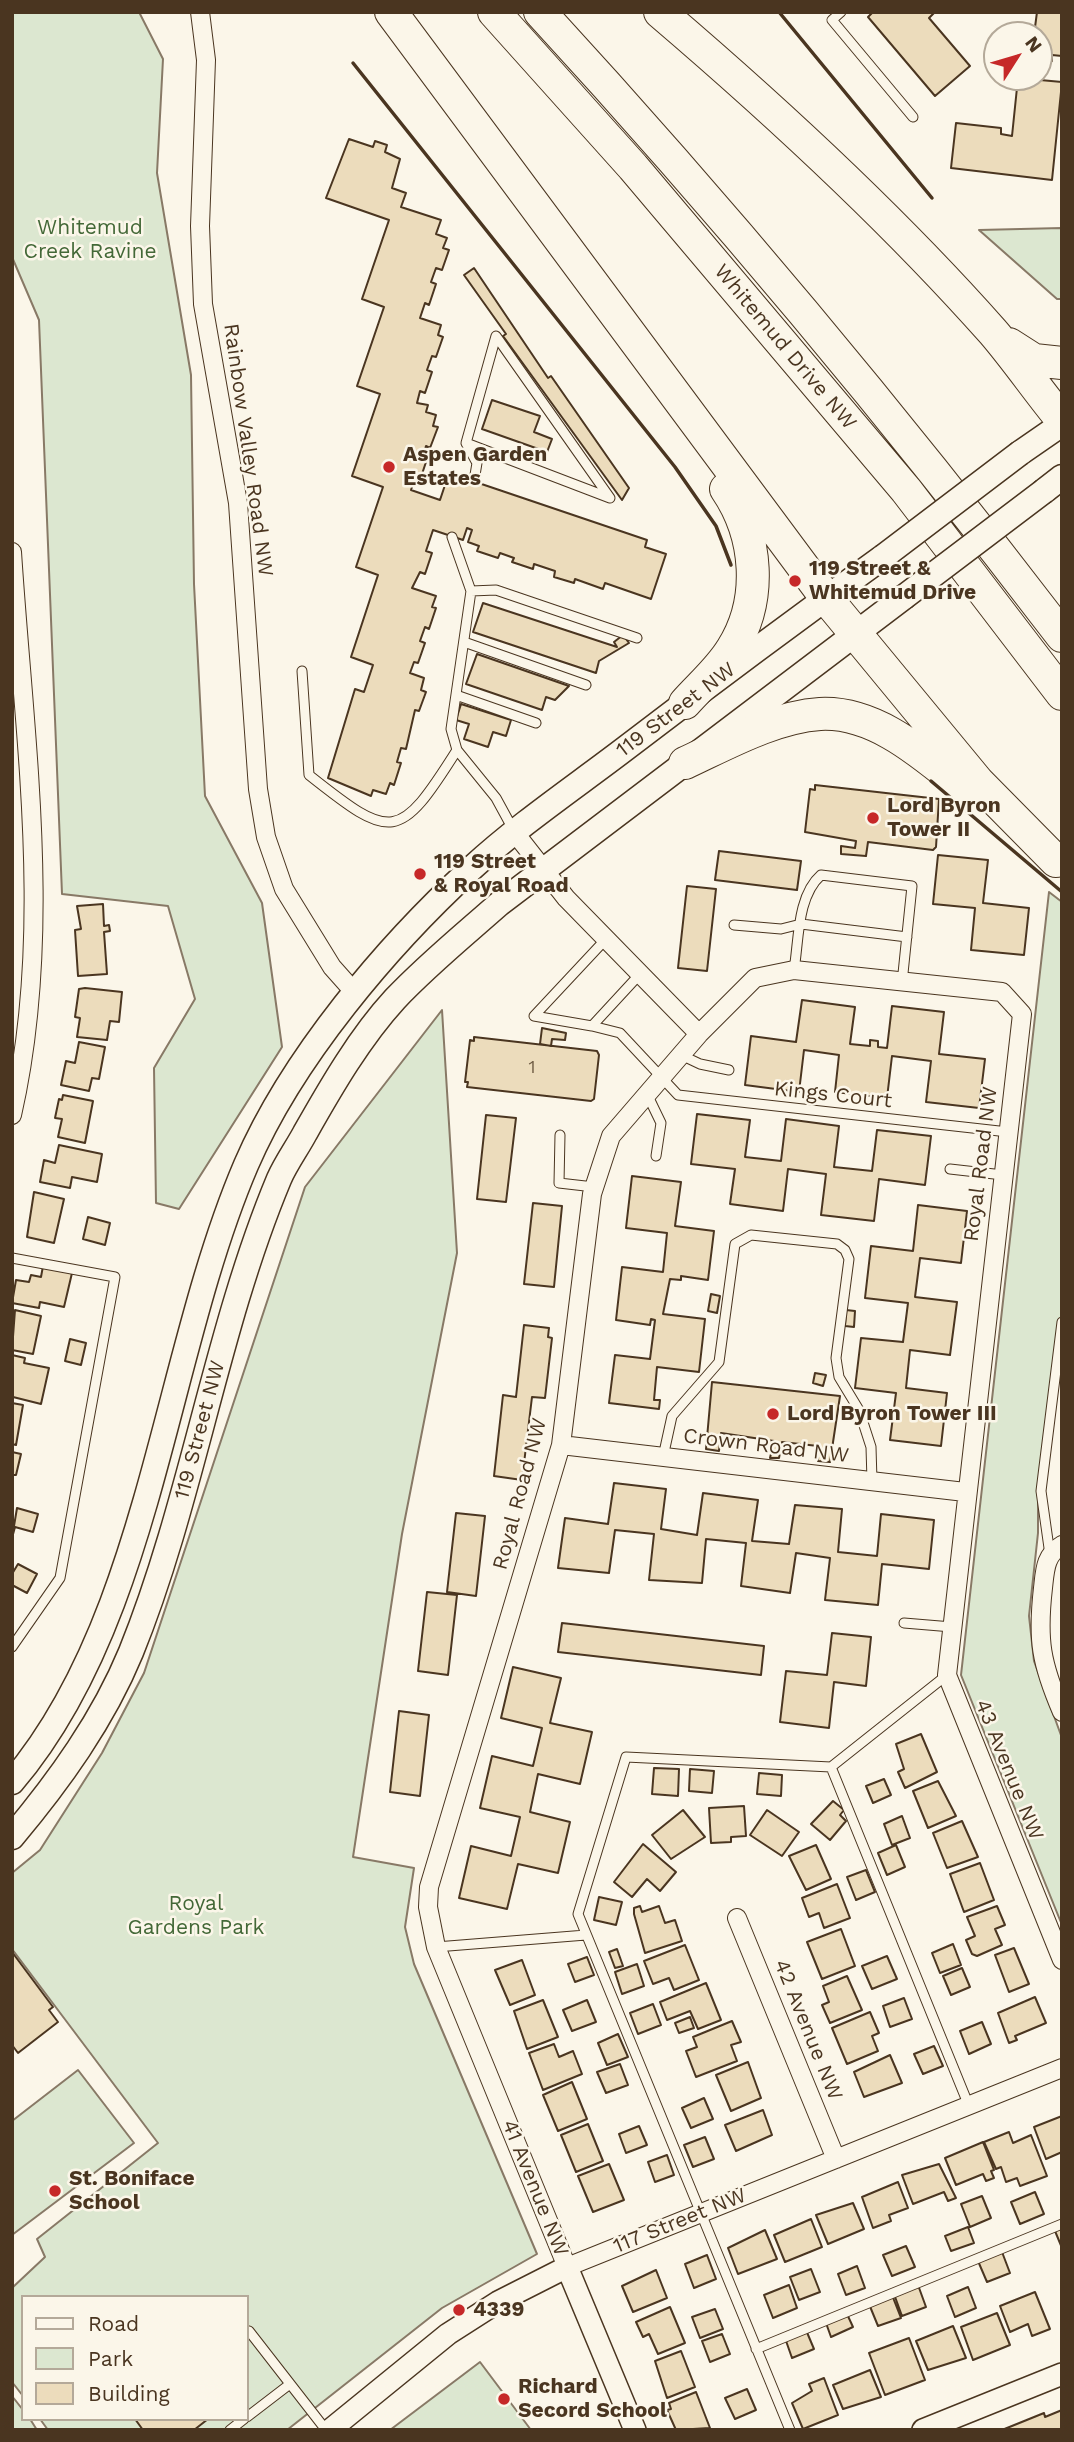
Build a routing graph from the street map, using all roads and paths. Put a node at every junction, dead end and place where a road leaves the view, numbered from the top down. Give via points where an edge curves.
1 (200, 12) edge
2 (391, 12) edge
3 (494, 12) edge
4 (540, 12) edge
5 (660, 12) edge
6 (841, 12) edge
7 (828, 16) edge
8 (913, 117) dead end
9 (994, 333) junction
10 (638, 344) junction
11 (1062, 363) edge
12 (1062, 422) edge
13 (466, 443) junction
14 (474, 481) dead end
15 (1053, 484) edge
16 (452, 537) dead end
17 (12, 552) edge
18 (471, 591) junction
19 (827, 599) junction
20 (15, 631) edge
21 (855, 632) junction
22 (1062, 636) edge
23 (638, 638) dead end
24 (464, 642) junction
25 (302, 671) dead end
26 (586, 685) dead end
27 (1062, 694) edge
28 (456, 695) junction
29 (685, 703) junction
30 (536, 723) dead end
31 (457, 750) junction
32 (685, 763) junction
33 (515, 833) junction
34 (1059, 864) edge
35 (544, 870) junction
36 (734, 925) dead end
37 (801, 925) junction
38 (907, 937) junction
39 (606, 939) junction
40 (794, 970) junction
41 (640, 974) junction
42 (902, 983) junction
43 (356, 994) junction
44 (379, 1018) junction
45 (592, 1026) junction
46 (699, 1034) junction
47 (681, 1055) junction
48 (729, 1070) dead end
49 (661, 1078) junction
50 (647, 1094) junction
51 (12, 1115) edge
52 (1008, 1132) junction
53 (561, 1135) dead end
54 (656, 1156) dead end
55 (950, 1168) dead end
56 (1003, 1175) junction
57 (594, 1187) junction
58 (12, 1258) edge
59 (1062, 1322) edge
60 (561, 1445) junction
61 (663, 1457) junction
62 (872, 1481) junction
63 (965, 1492) junction
64 (1056, 1550) edge
65 (904, 1623) dead end
66 (952, 1627) junction
67 (12, 1647) edge
68 (947, 1675) junction
69 (1062, 1712) edge
70 (831, 1767) junction
71 (12, 1782) edge
72 (12, 1837) edge
73 (737, 1918) dead end
74 (586, 1935) junction
75 (436, 1947) junction
76 (1062, 1960) edge
77 (1062, 2068) edge
78 (970, 2106) junction
79 (835, 2159) junction
80 (700, 2214) junction
81 (1062, 2224) edge
82 (567, 2267) junction
83 (249, 2331) dead end
84 (756, 2349) junction
85 (1062, 2374) edge
86 (290, 2384) junction
87 (248, 2416) edge
88 (936, 2427) edge
89 (328, 2430) edge
90 (635, 2430) edge
91 (790, 2430) edge

1 - 43 street, Rainbow Valley Road NW via 206,60 200,226 203,304 238,503 258,789 266,837 284,889 332,967
2 - 10 highway
3 - 27 highway, Whitemud Drive NW via 606,136 906,490
4 - 22 highway, Whitemud Drive NW via 824,335
5 - 9 highway via 768,106
6 - 7 lane
7 - 8 lane
9 - 11 highway via 1034,360
9 - 12 highway
10 - 19 highway
10 - 29 highway via 732,497 751,548 752,592 741,632 731,651
12 - 19 main road, 119 Street NW, bridge
13 - 13 lane via 480,448 610,498 496,336
13 - 14 lane via 477,463
15 - 21 main road, 119 Street NW, bridge
16 - 18 lane
17 - 20 street
18 - 23 lane via 496,590
18 - 24 lane
19 - 21 highway
19 - 29 main road, 119 Street NW
20 - 51 street via 27,749 34,943 29,1027
21 - 32 main road, 119 Street NW
21 - 34 highway via 978,782
24 - 26 lane
24 - 28 lane
25 - 31 lane via 309,775 354,811 380,824 396,823 425,801
28 - 30 lane
28 - 31 lane via 451,729
29 - 33 main road, 119 Street NW
31 - 33 lane via 496,798
32 - 34 highway via 743,736 821,714 872,724 923,754
32 - 35 main road, 119 Street NW
33 - 35 street
33 - 43 main road, 119 Street NW via 413,926
35 - 39 street
35 - 44 main road, 119 Street NW via 438,958
36 - 37 lane via 781,929
37 - 38 lane
37 - 38 lane via 811,884 821,875 912,886
37 - 40 lane
38 - 42 lane
39 - 41 street
39 - 45 lane, Kings Court via 534,1016
40 - 42 street, Royal Road NW
40 - 46 street, Royal Road NW via 755,978
41 - 45 lane
41 - 46 street
42 - 52 street, Royal Road NW via 1002,992 1022,1014
43 - 44 street
43 - 71 main road, 119 Street NW via 291,1080 248,1162 213,1252 134,1536 96,1643 62,1709
44 - 72 main road, 119 Street NW via 280,1177 245,1267 168,1547 130,1653 92,1729 49,1793
45 - 49 lane, Kings Court via 620,1033
46 - 47 street, Royal Road NW
47 - 48 lane
47 - 49 street, Royal Road NW
49 - 50 street, Royal Road NW
49 - 52 lane, Kings Court via 678,1095
50 - 54 lane via 662,1123
50 - 57 street, Royal Road NW via 611,1136
52 - 56 street, Royal Road NW
53 - 57 lane via 559,1183
55 - 56 lane
56 - 63 street, Royal Road NW
57 - 60 street, Royal Road NW
58 - 67 lane via 115,1277 60,1577
59 - 64 lane via 1041,1492
60 - 61 street, Crown Road NW
60 - 75 street, Royal Road NW via 429,1887
61 - 62 street, Crown Road NW
61 - 62 lane via 672,1416 719,1362 734,1244 751,1235 837,1244 849,1259 836,1358 839,1377 859,1410 872,1447
62 - 63 street, Crown Road NW
63 - 66 street, Royal Road NW
64 - 69 street via 1044,1573 1039,1637
65 - 66 lane
66 - 68 street, Royal Road NW
68 - 70 lane
68 - 76 street, 43 Avenue NW
70 - 74 lane via 626,1757 578,1914
70 - 78 lane
73 - 79 street, 42 Avenue NW
74 - 75 lane
74 - 80 lane
75 - 82 street, 41 Avenue NW
77 - 78 street, 117 Street NW
78 - 79 street, 117 Street NW
79 - 80 street, 117 Street NW
80 - 82 street, 117 Street NW
80 - 84 lane
81 - 84 lane
82 - 89 street, 117 Street NW via 448,2334
82 - 90 street, 41 Avenue NW
83 - 86 lane
84 - 91 lane
85 - 88 street
86 - 87 lane
86 - 89 lane

